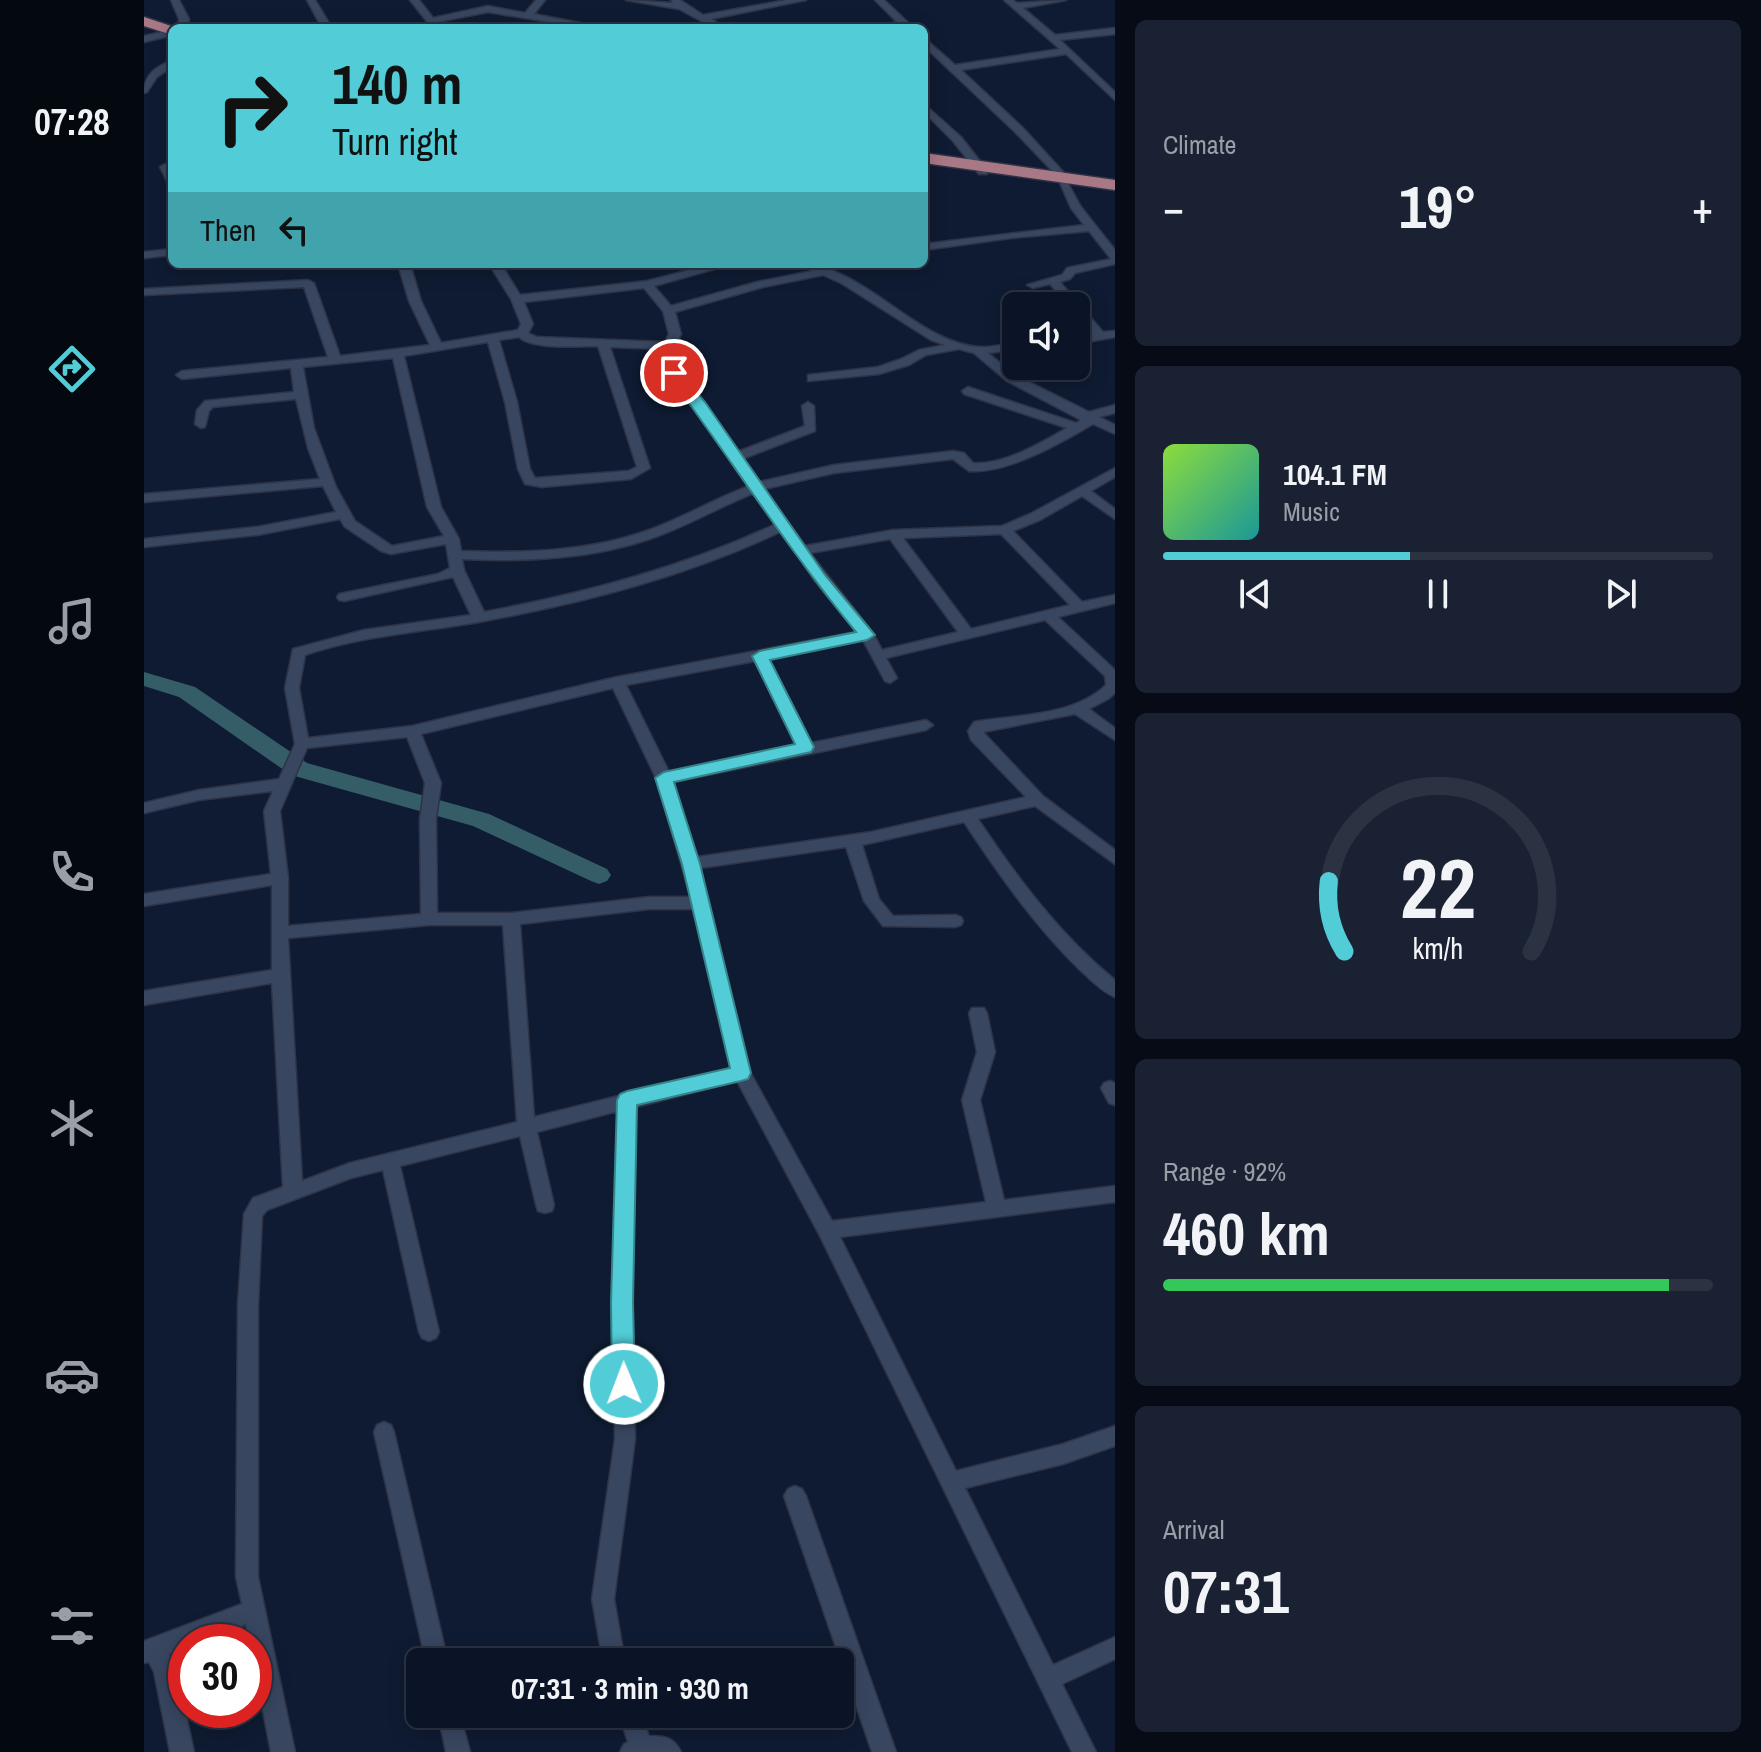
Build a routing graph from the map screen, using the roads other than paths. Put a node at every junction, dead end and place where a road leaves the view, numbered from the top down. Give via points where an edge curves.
1 (175, 0) edge
2 (311, 0) edge
3 (414, 0) edge
4 (422, 0) edge
5 (541, 0) edge
6 (630, 0) edge
7 (802, 0) edge
8 (879, 0) edge
9 (1062, 0) edge
10 (1011, 3) edge
11 (678, 4) edge
12 (527, 16) junction
13 (702, 18) junction
14 (144, 21) edge
15 (183, 24) edge
16 (325, 24) edge
17 (434, 24) edge
18 (576, 24) edge
19 (712, 24) edge
20 (904, 24) edge
21 (144, 27) edge
22 (1115, 31) edge
23 (168, 33) edge
24 (168, 34) edge
25 (168, 34) edge
26 (1052, 38) junction
27 (144, 39) edge
28 (928, 44) edge
29 (1068, 51) junction
30 (168, 66) edge
31 (956, 68) junction
32 (144, 90) edge
33 (1115, 97) edge
34 (928, 111) edge
35 (928, 161) edge
36 (165, 167) dead end
37 (983, 170) junction
38 (168, 173) edge
39 (1064, 181) junction
40 (1115, 187) edge
41 (1090, 228) junction
42 (928, 246) edge
43 (168, 252) edge
44 (144, 255) edge
45 (1115, 259) edge
46 (405, 268) edge
47 (498, 268) edge
48 (710, 268) edge
49 (816, 268) edge
50 (1053, 281) junction
51 (647, 284) junction
52 (1033, 285) dead end
53 (144, 292) edge
54 (1062, 292) edge
55 (517, 299) junction
56 (669, 310) junction
57 (1090, 324) edge
58 (522, 333) junction
59 (1115, 334) edge
60 (1101, 337) junction
61 (1090, 338) edge
62 (493, 339) junction
63 (603, 343) junction
64 (959, 345) junction
65 (436, 346) junction
66 (669, 346) junction
67 (1002, 348) edge
68 (978, 351) junction
69 (398, 354) junction
70 (335, 360) junction
71 (297, 365) junction
72 (182, 375) dead end
73 (812, 378) dead end
74 (968, 391) dead end
75 (299, 395) junction
76 (808, 406) dead end
77 (1115, 409) edge
78 (1084, 422) junction
79 (201, 424) dead end
80 (1115, 430) edge
81 (734, 457) junction
82 (1115, 472) edge
83 (326, 482) junction
84 (756, 488) junction
85 (1083, 491) junction
86 (144, 498) edge
87 (344, 514) junction
88 (1115, 515) edge
89 (784, 525) junction
90 (1004, 530) junction
91 (893, 534) junction
92 (452, 539) junction
93 (144, 543) edge
94 (801, 551) junction
95 (456, 563) junction
96 (344, 597) dead end
97 (1113, 603) edge
98 (1081, 609) junction
99 (1049, 616) junction
100 (480, 618) junction
101 (867, 635) junction
102 (968, 635) junction
103 (880, 655) junction
104 (760, 656) junction
105 (890, 678) dead end
106 (617, 682) junction
107 (1077, 708) junction
108 (926, 725) dead end
109 (412, 731) junction
110 (1115, 735) edge
111 (302, 744) junction
112 (805, 747) junction
113 (664, 778) junction
114 (283, 784) junction
115 (1038, 800) junction
116 (144, 808) edge
117 (968, 816) junction
118 (852, 840) junction
119 (1115, 858) edge
120 (691, 864) junction
121 (280, 878) junction
122 (144, 900) edge
123 (698, 903) junction
124 (429, 919) junction
125 (511, 919) junction
126 (955, 921) dead end
127 (280, 933) junction
128 (280, 975) junction
129 (1115, 990) edge
130 (144, 998) edge
131 (978, 1013) dead end
132 (741, 1073) junction
133 (627, 1100) junction
134 (526, 1125) junction
135 (390, 1161) junction
136 (293, 1192) junction
137 (1115, 1194) edge
138 (545, 1205) dead end
139 (996, 1207) junction
140 (827, 1230) junction
141 (429, 1332) dead end
142 (384, 1432) dead end
143 (1115, 1436) edge
144 (951, 1482) junction
145 (795, 1496) dead end
146 (254, 1610) junction
147 (434, 1648) edge
148 (612, 1648) edge
149 (1115, 1648) edge
150 (149, 1650) edge
151 (1047, 1679) junction
152 (452, 1728) edge
153 (633, 1728) edge
154 (637, 1750) edge
155 (182, 1752) edge
156 (283, 1752) edge
157 (458, 1752) edge
158 (669, 1752) edge
159 (884, 1752) edge
160 (1084, 1752) edge

1 - 15 street
2 - 16 street
3 - 4 street
3 - 17 street
5 - 12 street
6 - 11 street
7 - 13 street
8 - 20 street
9 - 10 street
10 - 26 street
11 - 13 street
12 - 17 street via 480,9
12 - 18 street
13 - 19 street
14 - 23 main road
21 - 24 main road
22 - 26 street
25 - 27 street
26 - 29 street
28 - 31 street
29 - 31 street
29 - 33 street
30 - 32 street via 153,75
31 - 39 street
34 - 37 street
35 - 37 main road
36 - 38 street
37 - 39 main road
39 - 40 main road
39 - 41 street
41 - 42 street
41 - 45 street
43 - 44 street
45 - 50 street via 1071,270
46 - 65 street
47 - 55 street
48 - 51 street
49 - 56 street
49 - 64 street via 935,338
50 - 52 street
50 - 54 street
51 - 55 street
51 - 56 street
53 - 70 street via 308,283
55 - 58 street via 527,324
56 - 66 street via 675,334
57 - 60 street
58 - 62 street
58 - 63 street via 537,341
59 - 60 street
60 - 61 street
62 - 63 street via 524,469 530,481 542,483 631,475 644,468
62 - 65 street
63 - 66 street
64 - 68 street
64 - 73 street via 923,352 887,368
65 - 69 street
66 - 81 street via 674,373
67 - 68 street
68 - 78 street via 1011,378
69 - 70 street
69 - 92 street via 434,507
70 - 71 street
71 - 72 street
71 - 75 street
74 - 78 street
75 - 79 street via 209,404
75 - 83 street
76 - 81 street via 811,428
77 - 78 street
78 - 80 street
78 - 84 street via 1029,452 981,468 969,467 953,455 827,472
81 - 84 street
82 - 85 street
83 - 86 street
83 - 87 street
84 - 89 street
84 - 95 street via 653,533 608,545
85 - 88 street
85 - 90 street
87 - 92 street via 386,549
87 - 93 street via 257,531
89 - 94 street
89 - 100 street via 740,547 627,587
90 - 91 street
90 - 98 street
91 - 94 street
91 - 102 street
92 - 95 street
94 - 101 street
95 - 96 street via 442,577
95 - 100 street
97 - 98 street
98 - 99 street
99 - 102 street
99 - 107 street via 1112,675 1108,693
100 - 111 street via 298,652 292,688
101 - 103 street
101 - 104 street
102 - 103 street
103 - 105 street
104 - 106 street
104 - 112 street
106 - 109 street
106 - 113 street
107 - 110 street
107 - 115 street via 975,731
108 - 112 street
109 - 111 street
109 - 124 street via 433,783
111 - 114 street
112 - 113 street
113 - 120 street
114 - 116 street
114 - 121 street via 272,811
115 - 117 street
115 - 119 street
117 - 118 street
117 - 129 street via 1020,896
118 - 120 street
118 - 126 street via 872,901 889,922
120 - 123 street
121 - 122 street
121 - 127 street
123 - 125 street via 649,903
123 - 132 street
124 - 125 street
124 - 127 street
125 - 134 street
127 - 128 street
128 - 130 street
128 - 136 street
131 - 139 street via 986,1052 971,1100
132 - 133 street
132 - 140 street
133 - 134 street
133 - 148 street via 625,1439 603,1599
134 - 135 street
134 - 138 street
135 - 136 street
135 - 141 street
136 - 146 street via 260,1204 253,1214 247,1577
137 - 139 street
139 - 140 street
140 - 144 street
142 - 147 street
143 - 144 street
144 - 151 street
145 - 159 street
146 - 150 street
146 - 156 street
149 - 151 street
150 - 155 street via 165,1670
151 - 160 street
152 - 157 street
153 - 154 street
154 - 158 street

